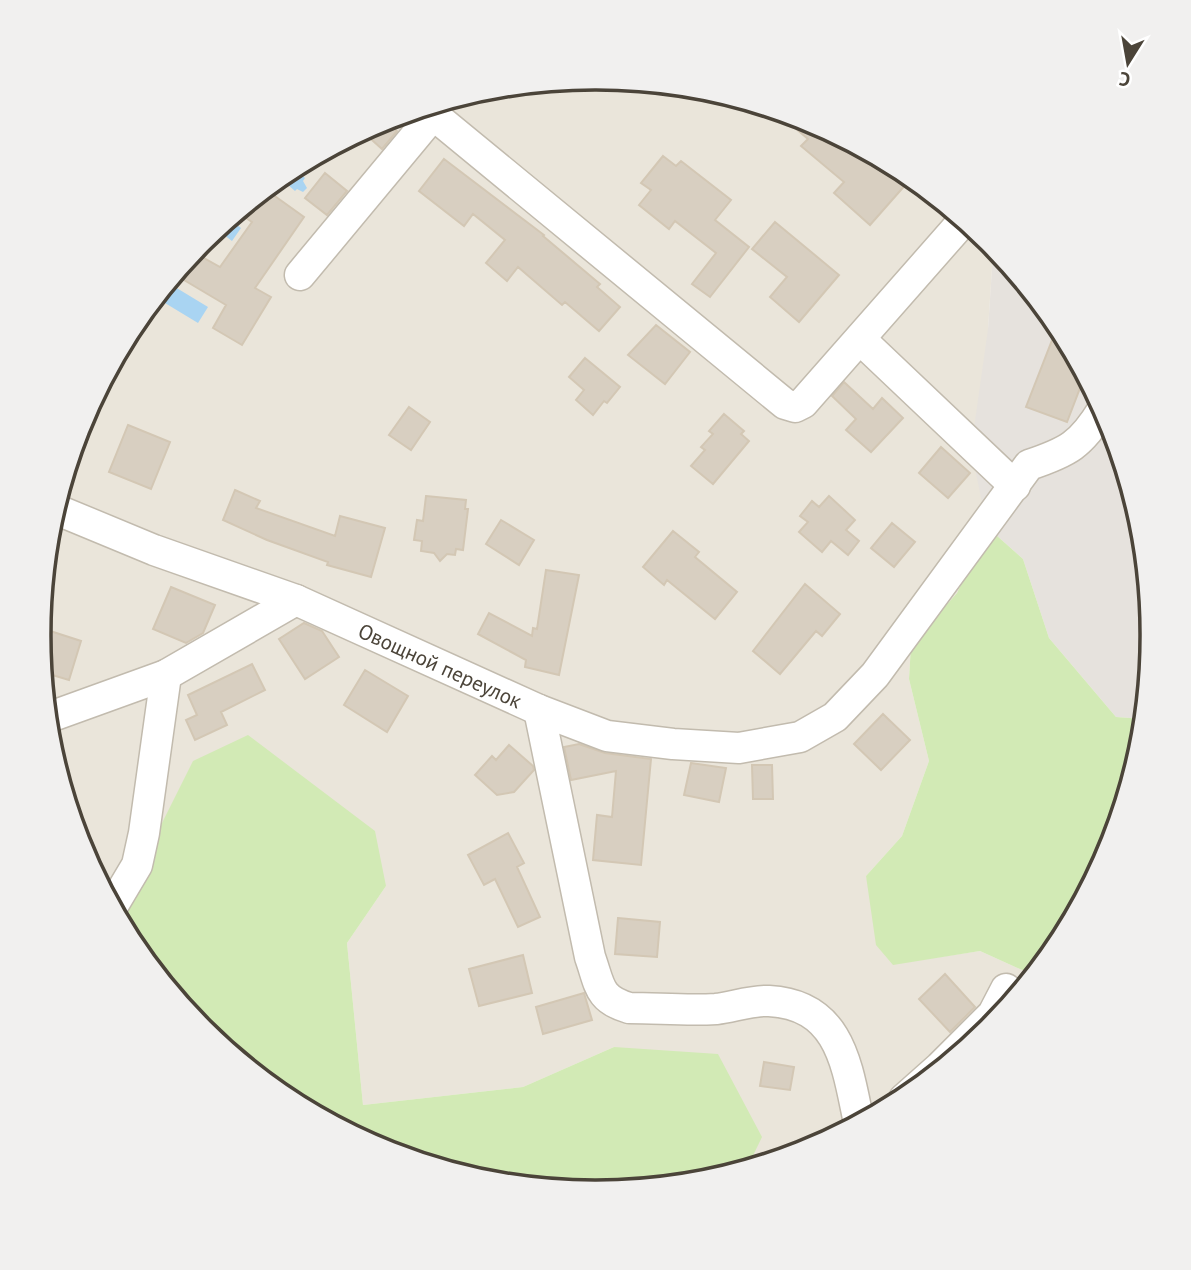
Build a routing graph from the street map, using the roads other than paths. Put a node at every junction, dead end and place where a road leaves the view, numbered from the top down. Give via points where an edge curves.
1 (434, 115) edge
2 (423, 118) edge
3 (958, 227) edge
4 (300, 275) dead end
5 (860, 339) junction
6 (1096, 420) edge
7 (1015, 486) junction
8 (65, 513) edge
9 (296, 600) junction
10 (166, 675) junction
11 (539, 710) junction
12 (56, 715) edge
13 (118, 896) edge
14 (1006, 989) dead end
15 (1001, 998) edge
16 (857, 1113) edge

1 - 5 street via 785,404 803,403
2 - 4 street
3 - 5 street
5 - 7 street
6 - 7 street, Овощной переулок via 1062,454 1029,465
7 - 11 street, Овощной переулок via 875,675 835,717 800,737 739,748 673,744 607,736
8 - 9 street, Овощной переулок
9 - 10 street
9 - 11 street, Овощной переулок
10 - 12 street
10 - 13 street via 142,844
11 - 16 street via 590,957 603,995 629,1008 716,1009 766,1001 791,1004 820,1018 845,1057
14 - 15 street

